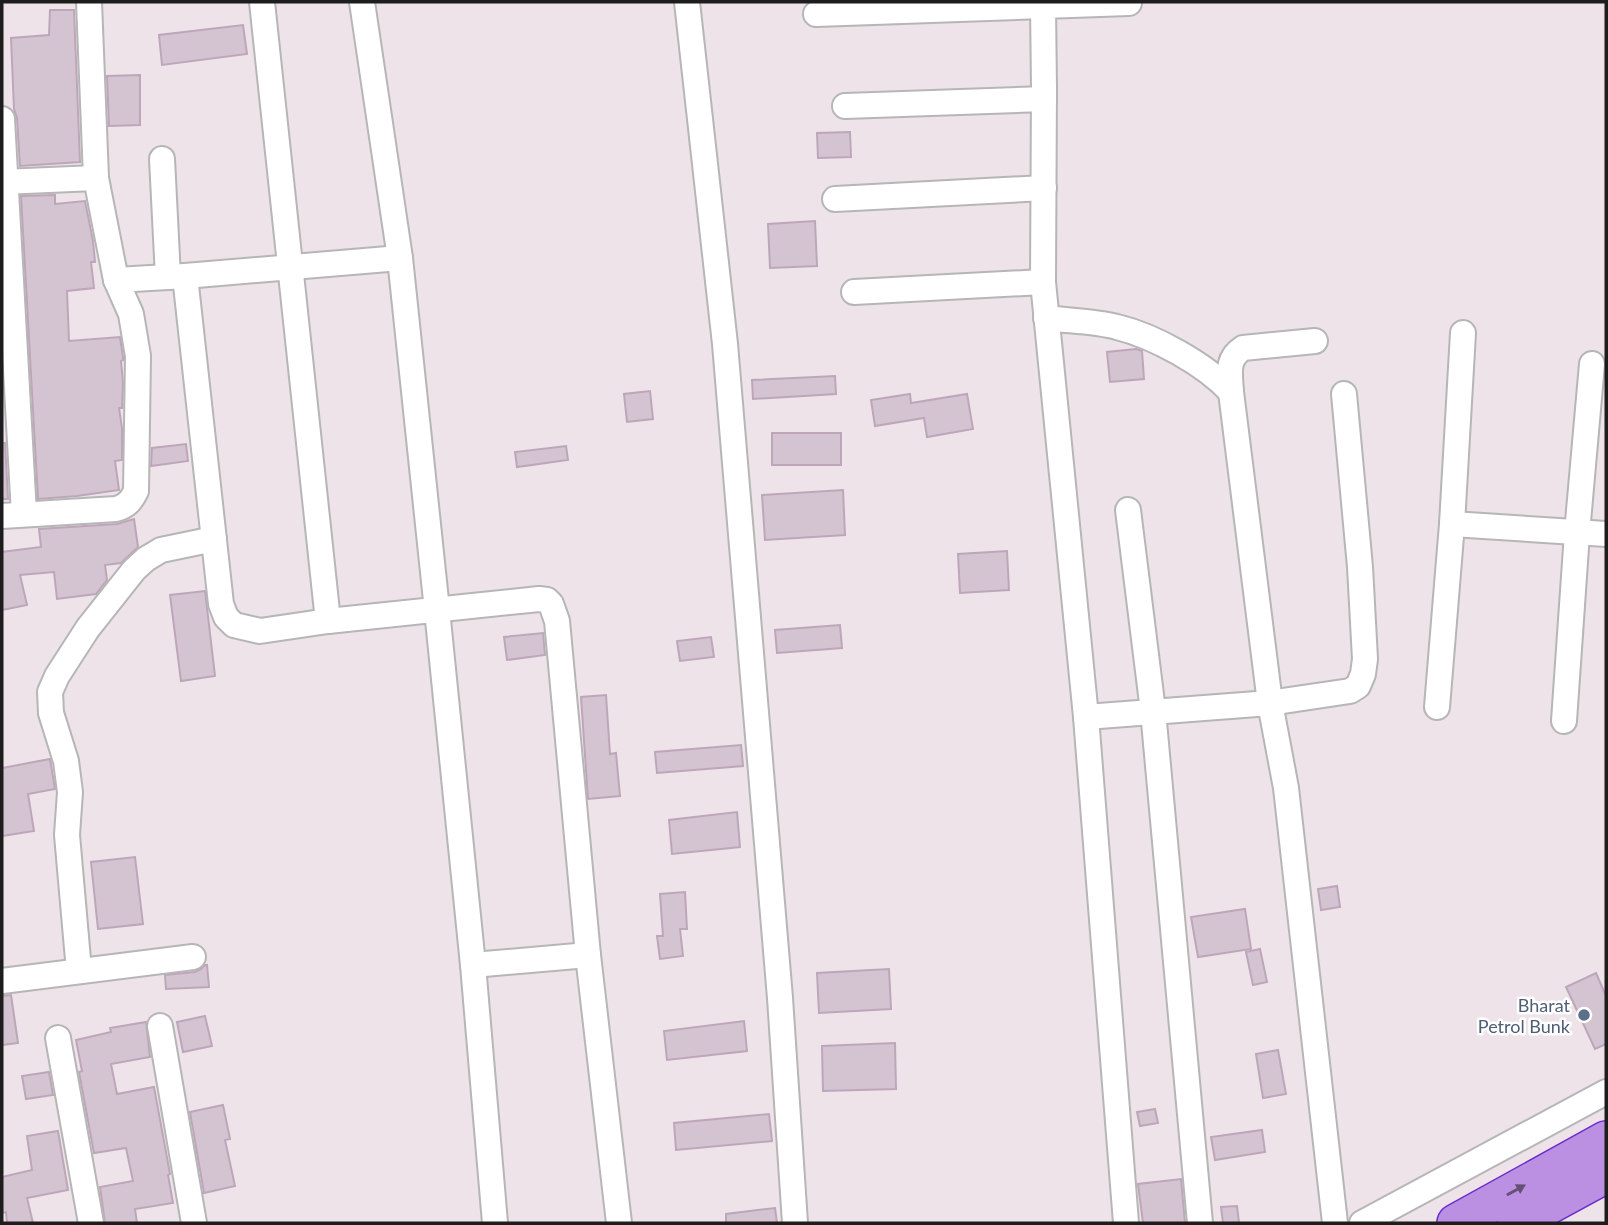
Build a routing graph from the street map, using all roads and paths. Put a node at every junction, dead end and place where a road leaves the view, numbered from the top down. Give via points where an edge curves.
1 (89, 2) edge
2 (262, 2) edge
3 (362, 2) edge
4 (687, 2) edge
5 (1129, 3) edge
6 (1043, 6) junction
7 (816, 14) dead end
8 (1044, 99) junction
9 (845, 106) dead end
10 (2, 120) edge
11 (162, 159) dead end
12 (96, 178) junction
13 (3, 181) edge
14 (1044, 188) junction
15 (835, 199) dead end
16 (400, 258) junction
17 (290, 267) junction
18 (176, 277) junction
19 (116, 281) junction
20 (1043, 282) junction
21 (854, 292) dead end
22 (1046, 318) junction
23 (1463, 333) dead end
24 (1315, 341) dead end
25 (1592, 364) dead end
26 (1231, 391) junction
27 (1345, 394) dead end
28 (1128, 510) dead end
29 (13, 515) edge
30 (1452, 524) junction
31 (1577, 533) junction
32 (1606, 534) edge
33 (214, 539) junction
34 (437, 610) junction
35 (328, 621) junction
36 (1270, 703) junction
37 (1437, 707) dead end
38 (1153, 711) junction
39 (1086, 717) junction
40 (1564, 721) dead end
41 (588, 955) junction
42 (193, 957) dead end
43 (472, 965) junction
44 (79, 971) junction
45 (2, 981) edge
46 (160, 1026) dead end
47 (58, 1038) dead end
48 (1606, 1092) edge
49 (1606, 1140) edge
50 (1606, 1174) edge
51 (1376, 1220) edge
52 (91, 1223) edge
53 (194, 1223) edge
54 (495, 1223) edge
55 (619, 1223) edge
56 (795, 1223) edge
57 (1126, 1223) edge
58 (1200, 1223) edge
59 (1335, 1223) edge
60 (1456, 1223) edge
61 (1516, 1223) edge

1 - 12 street
2 - 17 street
3 - 16 street
4 - 56 street via 725,344
5 - 6 street
6 - 7 street
6 - 8 street
8 - 9 street
8 - 14 street
10 - 13 street
11 - 18 street
12 - 13 street
12 - 19 street
13 - 29 street
14 - 15 street
14 - 20 street
16 - 17 street
16 - 34 street
17 - 18 street
17 - 35 street
18 - 19 street
18 - 33 street
19 - 29 street via 131,314 138,356 136,491 125,507 116,509
20 - 21 street
20 - 22 street
22 - 26 street via 1116,327 1157,341
22 - 39 street
23 - 30 street
24 - 26 street via 1243,348 1230,362
25 - 31 street
26 - 36 street
27 - 36 street via 1360,567 1363,674 1350,691
28 - 38 street
30 - 31 street
30 - 37 street
31 - 32 street
31 - 40 street
33 - 35 street via 221,604 234,625 260,631
33 - 44 street via 161,550 134,570 88,628 50,692 70,792 67,835
34 - 35 street
34 - 41 street via 539,599 547,600 554,610
34 - 43 street
36 - 38 street
36 - 59 street via 1286,788
38 - 39 street
38 - 58 street
39 - 57 street
41 - 43 street
41 - 55 street
42 - 44 street
43 - 54 street
44 - 45 street
46 - 53 street
47 - 52 street
48 - 51 street
60 -> 49 highway
50 - 61 highway

